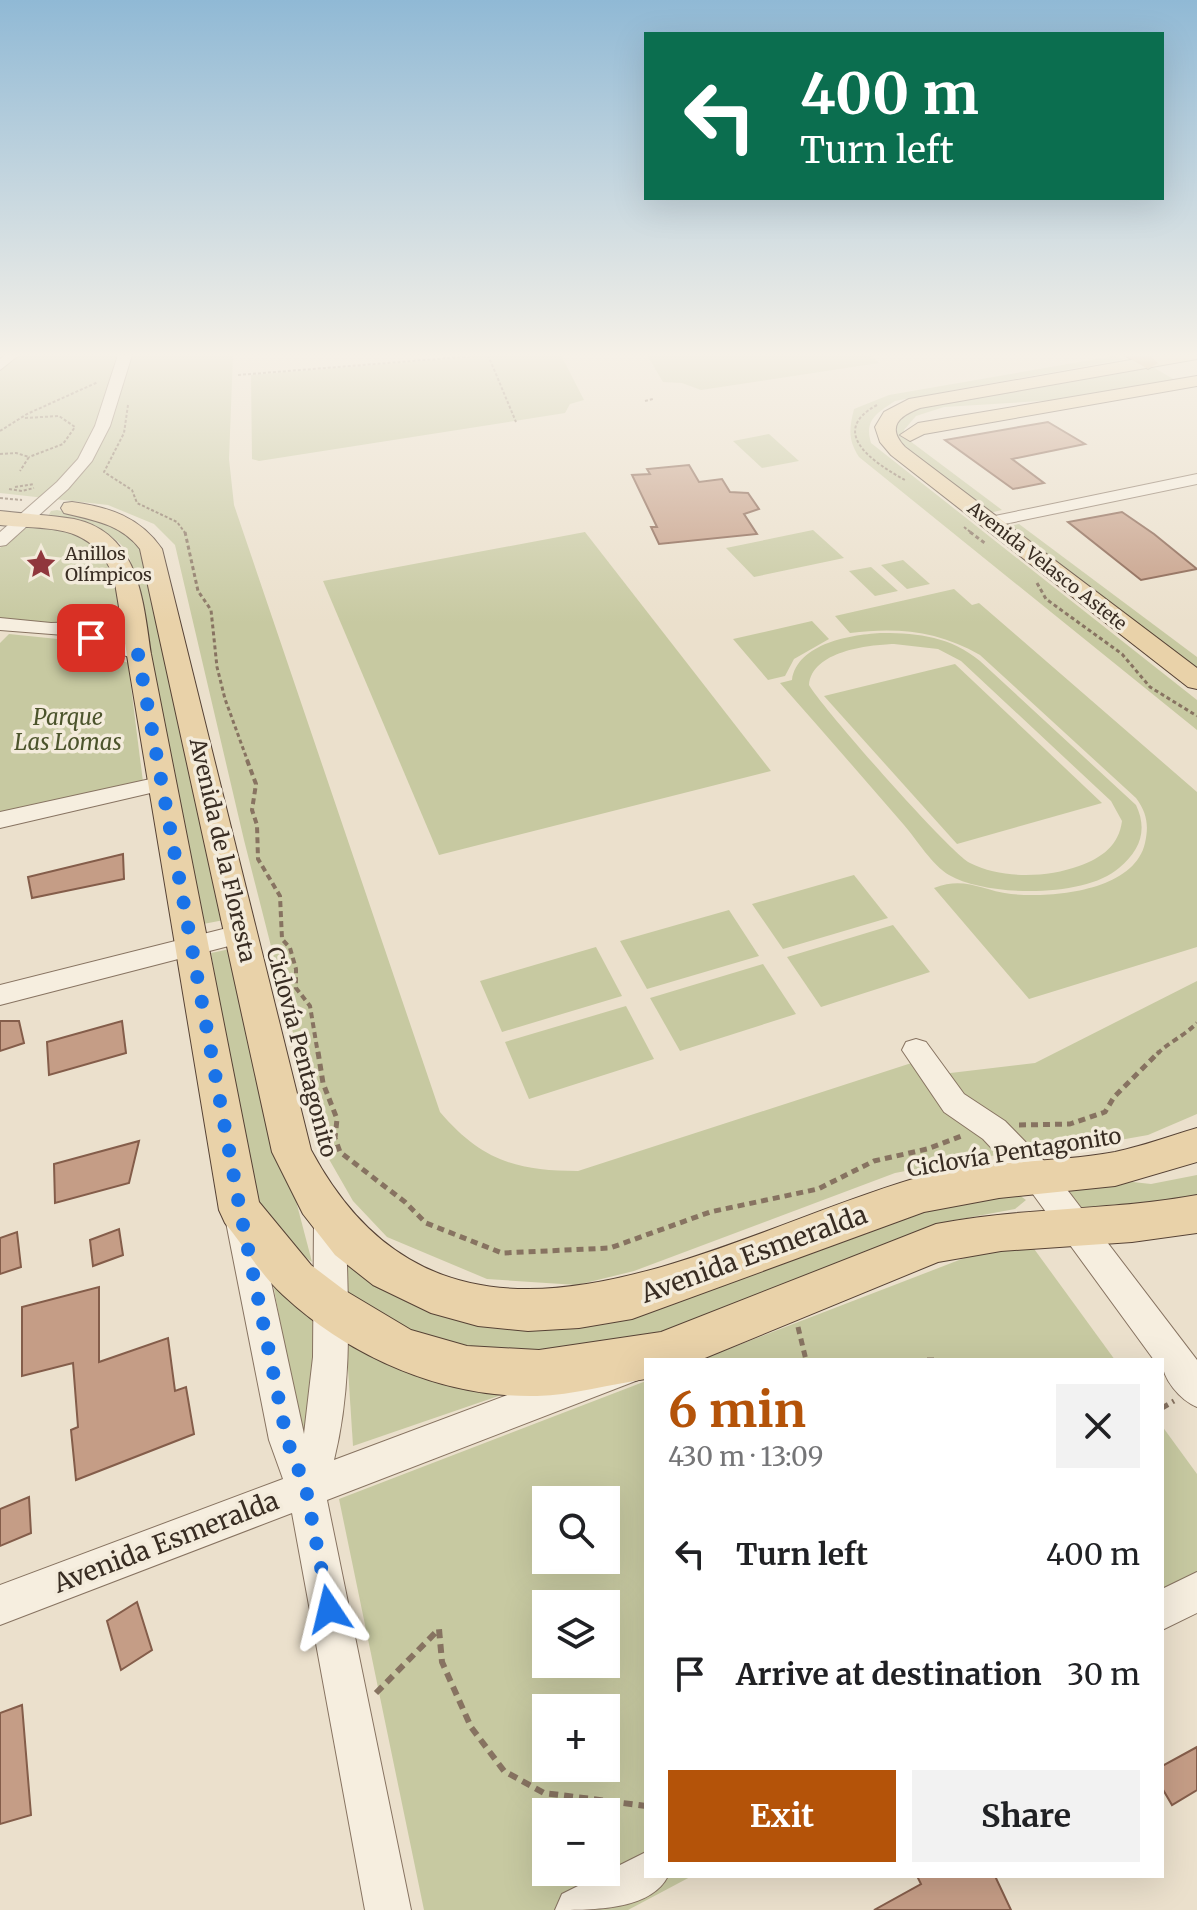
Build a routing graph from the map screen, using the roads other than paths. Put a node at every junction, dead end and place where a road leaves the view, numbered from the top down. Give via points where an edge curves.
1 (95, 444) edge
2 (905, 444) edge
3 (906, 444) edge
4 (1192, 484) edge
5 (18, 498) edge
6 (1018, 516) junction
7 (990, 522) junction
8 (0, 541) edge
9 (1101, 579) dead end
10 (131, 610) junction
11 (3, 628) edge
12 (67, 630) junction
13 (138, 654) junction
14 (1197, 681) edge
15 (164, 783) junction
16 (0, 820) edge
17 (243, 933) junction
18 (193, 945) junction
19 (0, 995) edge
20 (916, 1050) dead end
21 (1197, 1145) edge
22 (1038, 1176) junction
23 (240, 1210) junction
24 (1197, 1214) edge
25 (330, 1221) junction
26 (1077, 1229) junction
27 (329, 1305) junction
28 (651, 1358) edge
29 (644, 1359) edge
30 (644, 1361) edge
31 (1197, 1389) edge
32 (306, 1489) junction
33 (1197, 1592) edge
34 (0, 1605) edge
35 (1164, 1609) edge
36 (644, 1876) edge
37 (388, 1910) edge
38 (578, 1910) edge

1 - 5 street
2 - 7 main road, Avenida Velasco Astete
3 - 6 main road, Avenida Velasco Astete
4 - 6 street
5 - 8 street
5 - 10 main road, Avenida de la Floresta via 95,533 120,559
5 - 17 main road, Avenida de la Floresta via 110,517 136,531 151,549
6 - 7 street
6 - 9 main road, Avenida Velasco Astete
7 - 14 main road, Avenida Velasco Astete
10 - 12 street via 104,624
10 - 13 main road, Avenida de la Floresta
11 - 12 street
12 - 13 street
13 - 15 main road, Avenida de la Floresta
15 - 16 street
15 - 18 main road, Avenida de la Floresta
17 - 18 street
17 - 25 main road, Avenida de la Floresta via 292,1152
18 - 19 street
18 - 23 main road, Avenida de la Floresta
20 - 22 street via 954,1103 994,1130
21 - 22 main road, Avenida Esmeralda via 1115,1169
22 - 25 main road, Avenida Esmeralda via 924,1194 632,1298 546,1312 479,1307 405,1281 354,1247
22 - 26 street
23 - 27 main road, Avenida de la Floresta via 296,1279
23 - 32 street, Avenida de la Floresta via 287,1440
24 - 26 main road, Avenida Esmeralda
25 - 27 street
26 - 28 main road, Avenida Esmeralda via 977,1233 936,1243
26 - 31 street
27 - 29 main road, Avenida Esmeralda via 401,1349 467,1369 539,1373
27 - 32 street via 323,1435
30 - 32 street, Avenida Esmeralda
32 - 34 street, Avenida Esmeralda
32 - 37 street, Avenida de la Floresta
33 - 35 street
36 - 38 street

